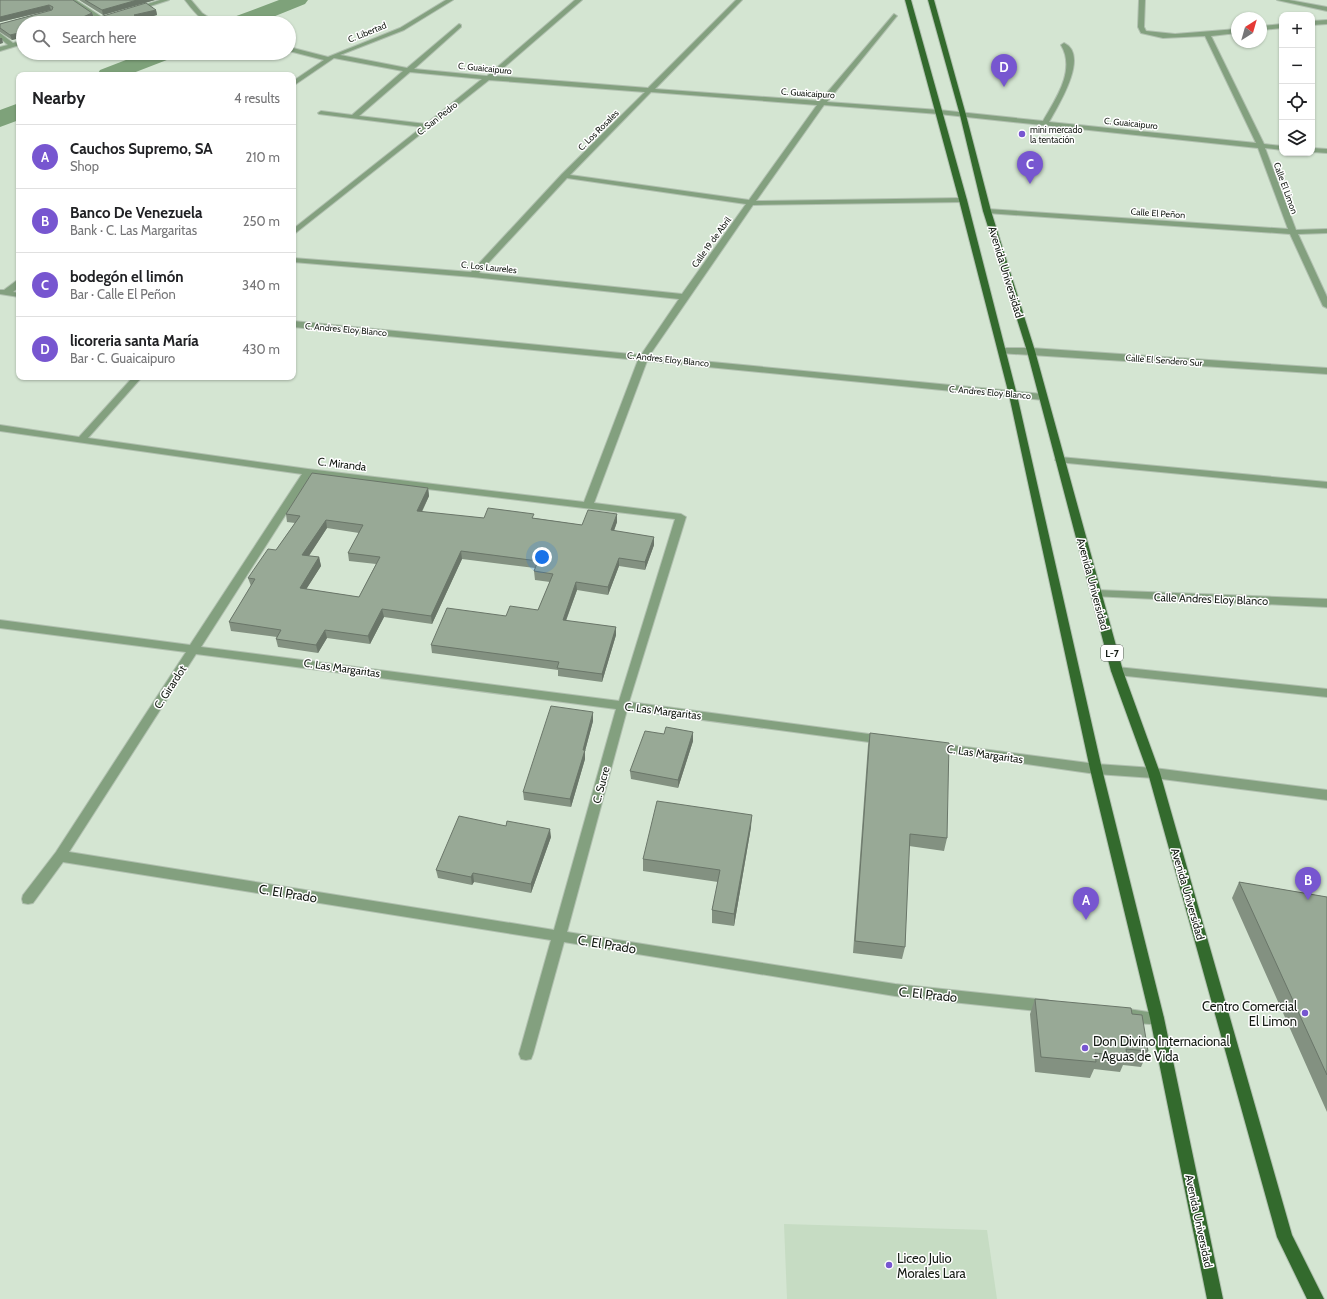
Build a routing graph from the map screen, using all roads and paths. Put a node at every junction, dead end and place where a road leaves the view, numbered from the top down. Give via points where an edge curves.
1 (72, 0) edge
2 (166, 0) edge
3 (188, 0) edge
4 (450, 0) edge
5 (579, 0) edge
6 (739, 0) edge
7 (908, 0) edge
8 (931, 0) edge
9 (1142, 0) edge
10 (1280, 0) edge
11 (1327, 9) edge
12 (130, 10) edge
13 (97, 16) edge
14 (203, 16) edge
15 (894, 16) dead end
16 (1327, 22) edge
17 (1315, 23) edge
18 (459, 26) dead end
19 (1279, 26) edge
20 (1267, 27) edge
21 (1231, 32) edge
22 (1207, 34) junction
23 (0, 35) edge
24 (16, 44) edge
25 (12, 45) junction
26 (1064, 45) dead end
27 (0, 49) edge
28 (296, 50) edge
29 (331, 58) junction
30 (410, 70) junction
31 (488, 78) junction
32 (296, 82) edge
33 (650, 91) junction
34 (822, 103) junction
35 (939, 112) junction
36 (321, 113) dead end
37 (964, 115) junction
38 (354, 117) junction
39 (1045, 123) junction
40 (428, 126) junction
41 (1261, 146) junction
42 (1279, 148) edge
43 (1315, 150) edge
44 (1327, 151) edge
45 (565, 176) junction
46 (963, 200) junction
47 (752, 203) junction
48 (987, 211) junction
49 (296, 231) edge
50 (1327, 231) edge
51 (1293, 232) junction
52 (296, 260) edge
53 (473, 275) junction
54 (16, 285) edge
55 (3, 293) edge
56 (16, 294) edge
57 (684, 297) junction
58 (1327, 306) edge
59 (296, 324) edge
60 (1002, 351) junction
61 (1031, 351) junction
62 (644, 357) junction
63 (1327, 371) edge
64 (135, 380) edge
65 (1013, 395) junction
66 (1043, 397) junction
67 (0, 428) edge
68 (82, 439) junction
69 (1060, 460) junction
70 (308, 472) junction
71 (1327, 485) edge
72 (588, 505) junction
73 (681, 517) joint
74 (1096, 594) junction
75 (1327, 603) edge
76 (0, 624) edge
77 (195, 648) junction
78 (1118, 671) junction
79 (1327, 693) edge
80 (623, 705) junction
81 (895, 741) edge
82 (926, 746) edge
83 (1096, 769) junction
84 (1154, 773) junction
85 (1327, 795) edge
86 (60, 856) junction
87 (28, 899) dead end
88 (560, 936) junction
89 (1062, 1008) edge
90 (1118, 1014) edge
91 (1157, 1018) junction
92 (526, 1054) dead end
93 (1215, 1299) edge
94 (1316, 1299) edge

1 - 13 street
2 - 12 street
3 - 14 street
4 - 29 street, C. Libertad via 402,29
5 - 31 street, C. San Pedro
6 - 33 street, C. Los Rosales
7 - 35 main road, Avenida Universidad
8 - 37 main road, Avenida Universidad / L-7
9 - 22 street via 1143,32 1155,35
10 - 11 street
15 - 34 street, Calle 19 de Abril
16 - 17 street
18 - 30 street
19 - 20 street
21 - 22 street
22 - 41 street, Calle El Limon
23 - 25 street
24 - 25 street
25 - 27 street
26 - 39 street via 1071,56 1070,72
28 - 29 street, C. Guaicaipuro
29 - 30 street, C. Guaicaipuro
29 - 32 street, C. Libertad
30 - 31 street, C. Guaicaipuro
30 - 38 street
31 - 33 street, C. Guaicaipuro
31 - 40 street, C. San Pedro
33 - 34 street, C. Guaicaipuro
33 - 45 street, C. Los Rosales
34 - 35 street, C. Guaicaipuro
34 - 47 street, Calle 19 de Abril
35 - 37 street, C. Guaicaipuro
35 - 46 main road, Avenida Universidad
36 - 38 street
37 - 39 street, C. Guaicaipuro
37 - 48 main road, Avenida Universidad / L-7
38 - 40 street
39 - 41 street, C. Guaicaipuro
40 - 49 street, C. San Pedro
41 - 42 street, C. Guaicaipuro
41 - 51 street, Calle El Limon
43 - 44 street
45 - 47 street
45 - 53 street, C. Los Rosales
46 - 47 street
46 - 60 main road, Avenida Universidad
47 - 57 street, Calle 19 de Abril
48 - 51 street, Calle El Peñon
48 - 61 main road, Avenida Universidad / L-7
50 - 51 street, Calle El Peñon
51 - 58 street, Calle El Limon
52 - 53 street, C. Los Laureles
53 - 57 street, C. Los Laureles
54 - 55 street
55 - 56 street
57 - 62 street, Calle 19 de Abril
59 - 62 street, C. Andres Eloy Blanco
60 - 61 street, Calle El Sendero Sur
60 - 65 main road, Avenida Universidad
61 - 63 street, Calle El Sendero Sur
61 - 66 main road, Avenida Universidad / L-7
62 - 65 street, C. Andres Eloy Blanco
62 - 72 street, Calle 19 de Abril
64 - 68 street
65 - 66 street, C. Andres Eloy Blanco
65 - 83 main road, Avenida Universidad
66 - 69 main road, Avenida Universidad / L-7
67 - 68 street, C. Miranda
68 - 70 street, C. Miranda
69 - 71 street
69 - 74 main road, Avenida Universidad / L-7
70 - 72 street, C. Miranda
70 - 77 street, C. Girardot
72 - 73 street, C. Miranda
73 - 80 street, C. Sucre
74 - 75 street, Calle Andres Eloy Blanco
74 - 78 main road, Avenida Universidad / L-7
76 - 77 street, C. Las Margaritas
77 - 80 street, C. Las Margaritas
77 - 86 street, C. Girardot
78 - 79 street
78 - 84 main road, Avenida Universidad / L-7
80 - 81 street, C. Las Margaritas
80 - 88 street, C. Sucre
82 - 83 street, C. Las Margaritas
83 - 84 street, C. Las Margaritas
83 - 91 main road, Avenida Universidad
84 - 85 street, C. Las Margaritas
84 - 94 main road, Avenida Universidad / L-7 via 1285,1237
86 - 87 street, C. Girardot
86 - 88 street, C. El Prado
88 - 89 street, C. El Prado via 895,990
88 - 92 street, C. Sucre
90 - 91 street
91 - 93 main road, Avenida Universidad

